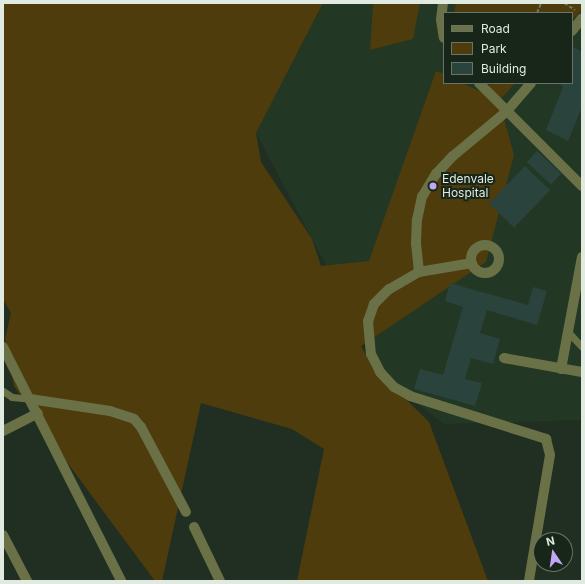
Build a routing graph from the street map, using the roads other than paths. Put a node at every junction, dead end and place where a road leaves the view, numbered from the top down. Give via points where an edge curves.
1 (443, 3) edge
2 (579, 14) edge
3 (573, 29) edge
4 (443, 32) edge
5 (480, 84) edge
6 (530, 84) edge
7 (506, 112) junction
8 (582, 186) edge
9 (582, 257) edge
10 (472, 263) dead end
11 (419, 272) junction
12 (579, 298) edge
13 (569, 333) junction
14 (3, 347) edge
15 (582, 347) edge
16 (504, 358) dead end
17 (562, 370) junction
18 (582, 372) edge
19 (3, 392) edge
20 (30, 399) junction
21 (38, 413) junction
22 (3, 431) edge
23 (186, 512) dead end
24 (194, 527) dead end
25 (3, 536) edge
26 (27, 581) edge
27 (121, 581) edge
28 (220, 581) edge
29 (529, 581) edge

1 - 4 street
2 - 3 street
5 - 7 street
6 - 7 street
7 - 8 street
7 - 11 street via 452,156 427,187 417,220
9 - 12 street
10 - 11 street
11 - 29 street via 388,289 374,304 368,321 371,354 380,372 394,387 410,396 546,440 550,455
12 - 13 street
13 - 15 lane
13 - 17 street
14 - 20 street
16 - 17 street
17 - 18 street
19 - 20 lane via 12,397
20 - 21 street
20 - 23 street via 110,412 134,419 141,427
21 - 22 street
21 - 27 street
24 - 28 street
25 - 26 street

